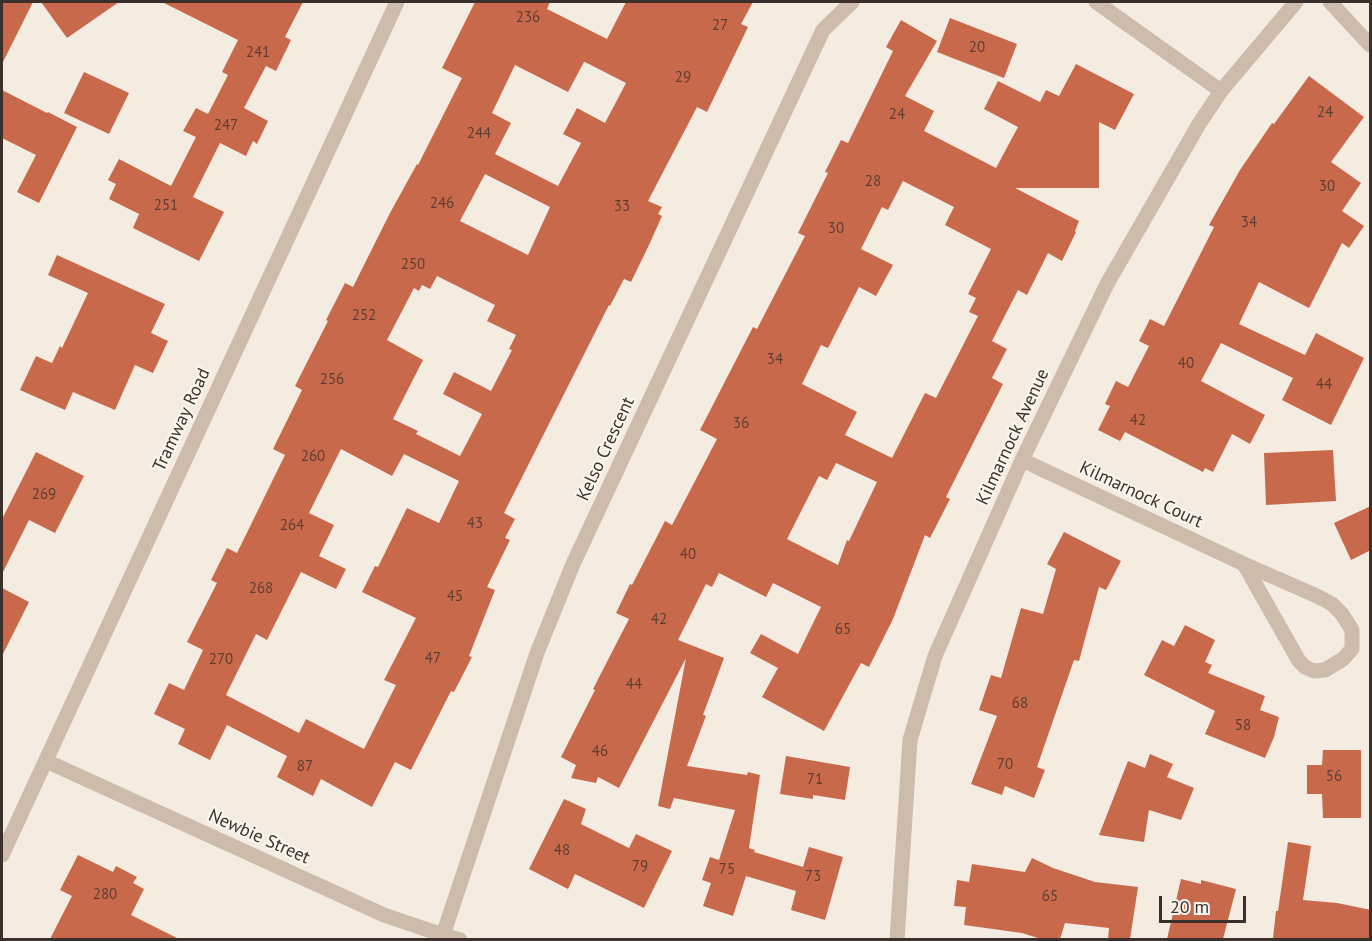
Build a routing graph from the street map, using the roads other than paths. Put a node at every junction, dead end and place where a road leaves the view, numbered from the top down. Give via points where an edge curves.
1 (397, 2) edge
2 (852, 2) edge
3 (1096, 2) edge
4 (1296, 2) edge
5 (1330, 2) edge
6 (1371, 45) edge
7 (1221, 91) junction
8 (1022, 460) junction
9 (1244, 564) junction
10 (45, 760) junction
11 (2, 855) edge
12 (443, 935) junction
13 (460, 939) edge
14 (897, 939) edge

1 - 10 street, Tramway Road
2 - 12 street, Kelso Crescent via 823,30 573,564 537,653
3 - 7 street
4 - 7 street, Kilmarnock Avenue
5 - 6 street
7 - 8 street, Kilmarnock Avenue via 1198,124 1107,284
8 - 9 street, Kilmarnock Court
8 - 14 street, Kilmarnock Avenue via 934,656 910,740
9 - 9 street, Kilmarnock Court via 1332,604 1352,630 1352,649 1325,670 1305,667
10 - 11 street, Tramway Road
10 - 12 street, Newbie Street via 384,915
12 - 13 street, Newbie Street

